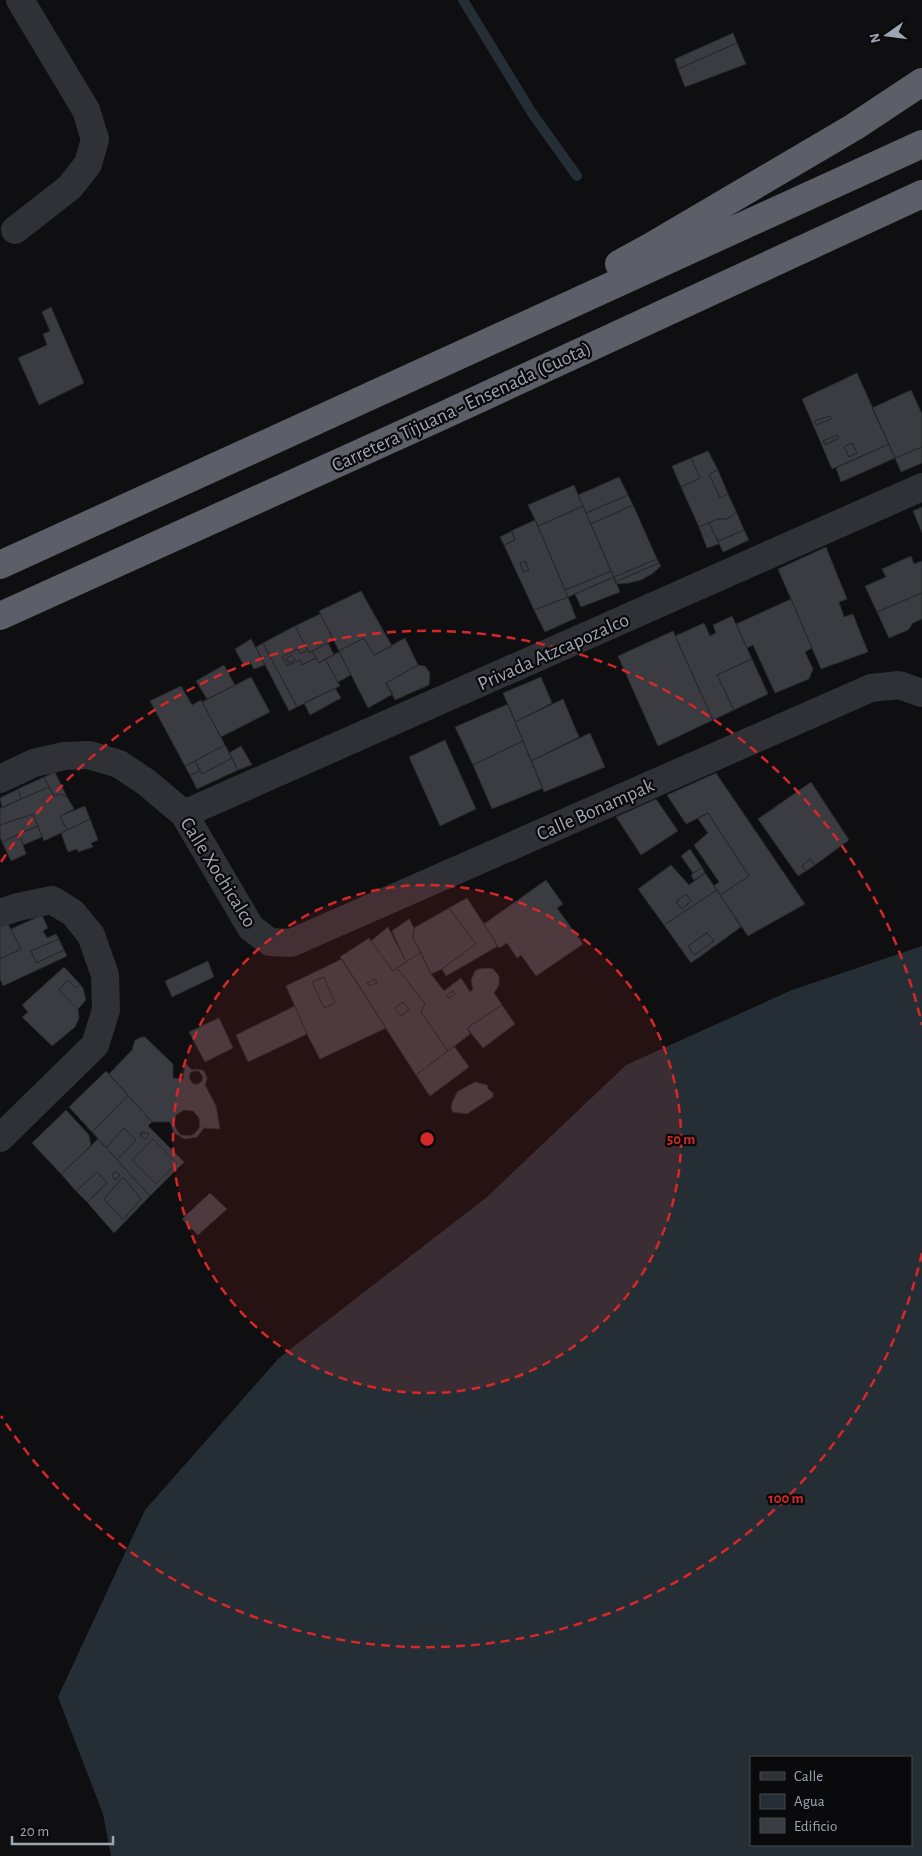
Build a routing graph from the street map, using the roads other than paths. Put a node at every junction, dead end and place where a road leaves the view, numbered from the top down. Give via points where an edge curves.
1 (20, 0) edge
2 (922, 82) edge
3 (922, 144) edge
4 (922, 194) edge
5 (15, 230) dead end
6 (406, 380) junction
7 (922, 487) edge
8 (0, 565) edge
9 (0, 616) edge
10 (922, 693) edge
11 (0, 779) edge
12 (184, 814) junction
13 (0, 913) edge
14 (270, 942) joint
15 (0, 1138) edge

1 - 5 street via 86,110 95,139 88,164 70,187
2 - 6 highway via 854,127 650,247
3 - 6 highway
4 - 9 highway, Carretera Tijuana - Ensenada (Cuota)
6 - 8 highway
7 - 12 street, Privada Atzcapozalco
10 - 14 street, Calle Bonampak via 899,685 871,688 291,943
11 - 12 street, Calle Xochicalco via 34,763 64,756 89,755 119,764
12 - 14 street, Calle Xochicalco via 252,928
13 - 15 street via 52,900 72,913 91,935 105,975 106,1010 96,1044

